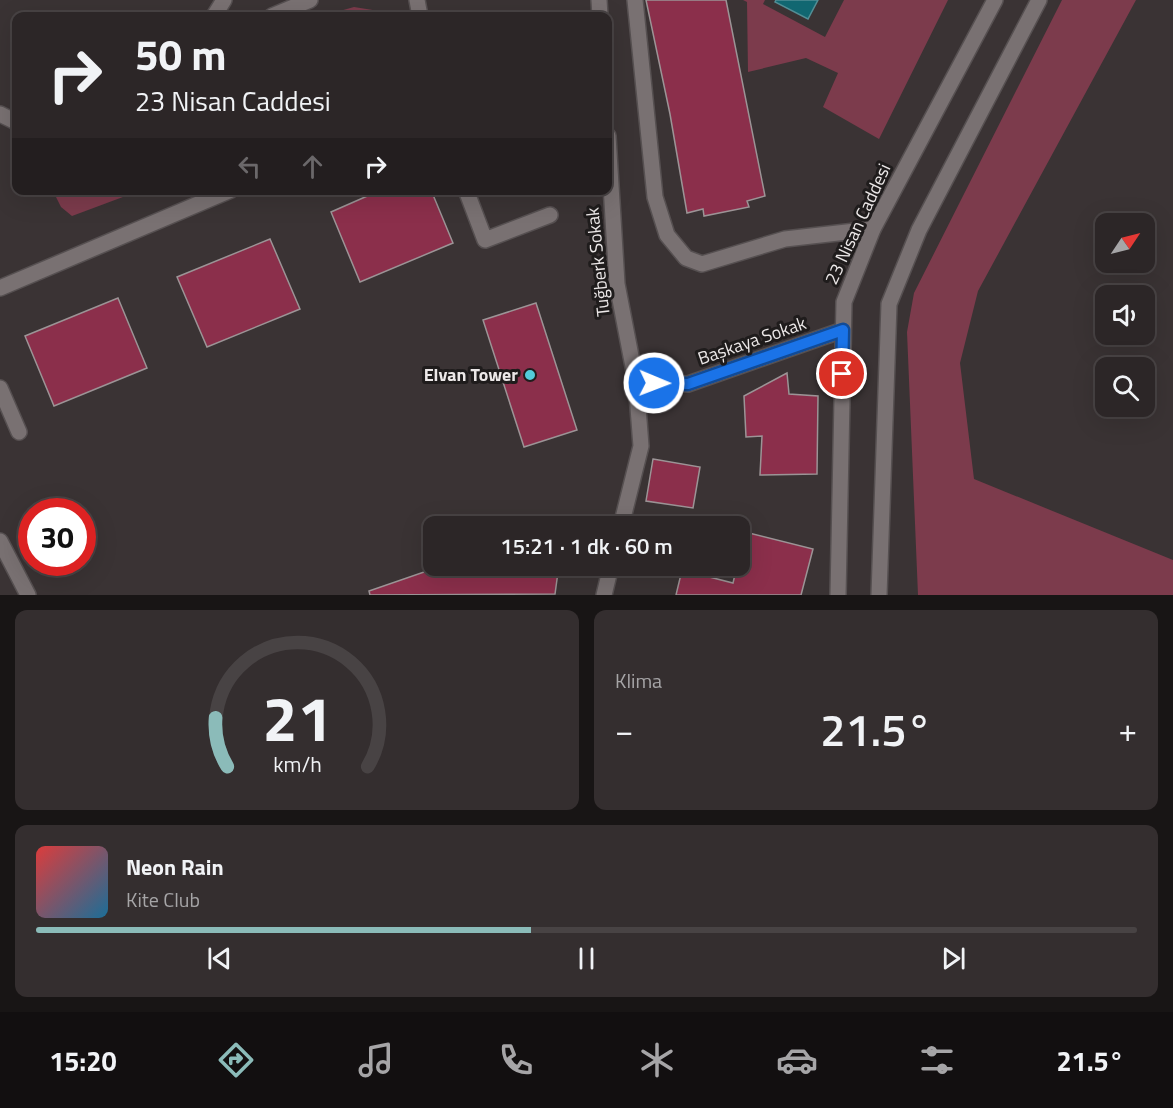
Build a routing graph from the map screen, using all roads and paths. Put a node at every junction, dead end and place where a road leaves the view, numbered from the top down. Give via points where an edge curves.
1 (309, 0) edge
2 (635, 0) edge
3 (995, 0) edge
4 (1039, 0) edge
5 (281, 12) edge
6 (219, 195) edge
7 (468, 195) edge
8 (612, 195) edge
9 (550, 215) dead end
10 (873, 229) junction
11 (0, 288) edge
12 (843, 330) junction
13 (636, 382) junction
14 (0, 388) edge
15 (19, 432) dead end
16 (624, 516) edge
17 (0, 541) edge
18 (609, 576) edge
19 (28, 595) edge
20 (604, 595) edge
21 (838, 595) edge
22 (879, 595) edge

1 - 5 street
2 - 10 street via 655,197 667,235 686,258 702,264 785,238
3 - 10 street, 23 Nisan Caddesi
4 - 22 street via 919,230 889,304
6 - 11 street
7 - 9 street via 485,240
8 - 13 street, Tuğberk Sokak via 617,284
10 - 12 street, 23 Nisan Caddesi via 843,302
12 - 13 street, Başkaya Sokak via 688,384
12 - 21 street, 23 Nisan Caddesi
13 - 16 street, Tuğberk Sokak via 641,446
14 - 15 street
17 - 19 street
18 - 20 street

